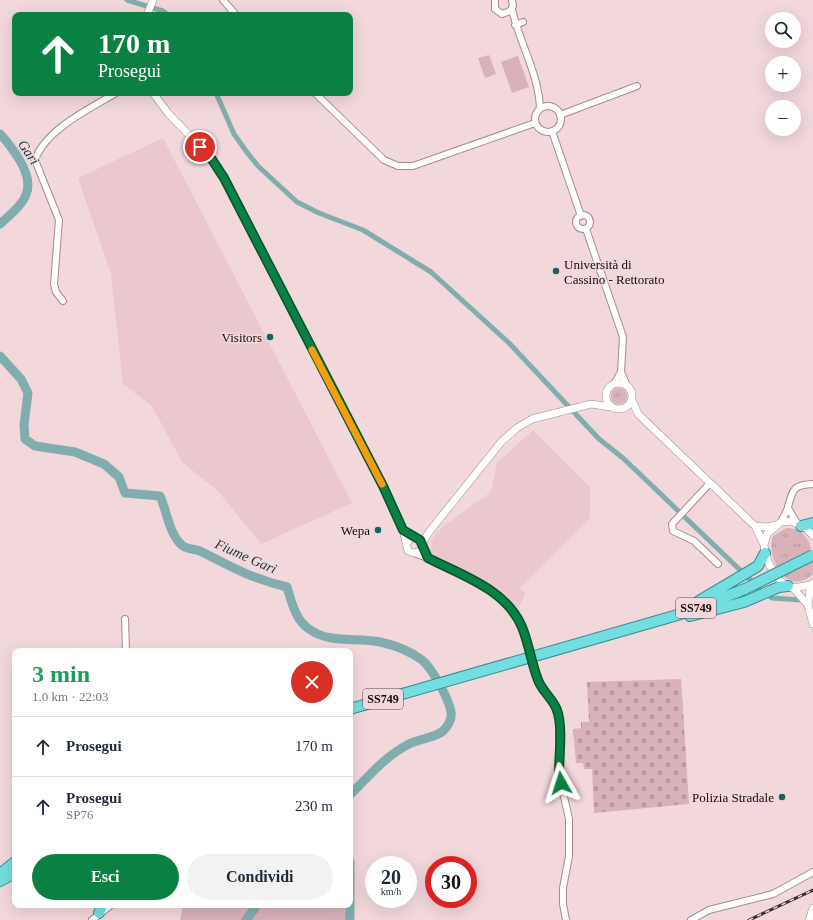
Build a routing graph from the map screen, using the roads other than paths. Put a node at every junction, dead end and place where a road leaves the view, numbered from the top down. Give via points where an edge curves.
1 (223, 0) edge
2 (495, 0) edge
3 (512, 0) edge
4 (153, 1) edge
5 (512, 9) junction
6 (148, 12) edge
7 (233, 12) edge
8 (505, 14) junction
9 (523, 22) dead end
10 (515, 25) junction
11 (539, 67) dead end
12 (532, 70) junction
13 (637, 86) dead end
14 (539, 95) junction
15 (111, 96) edge
16 (154, 96) edge
17 (318, 96) edge
18 (547, 106) junction
19 (540, 109) junction
20 (560, 115) junction
21 (535, 123) junction
22 (552, 131) junction
23 (580, 216) junction
24 (586, 229) junction
25 (63, 301) dead end
26 (621, 372) junction
27 (614, 384) junction
28 (628, 386) junction
29 (607, 392) junction
30 (632, 400) junction
31 (591, 404) junction
32 (611, 407) junction
33 (621, 409) junction
34 (638, 414) junction
35 (710, 483) junction
36 (813, 484) edge
37 (788, 508) junction
38 (779, 523) junction
39 (813, 523) edge
40 (799, 524) junction
41 (755, 526) junction
42 (403, 530) junction
43 (428, 532) junction
44 (813, 536) edge
45 (415, 538) junction
46 (406, 545) junction
47 (422, 545) junction
48 (764, 549) junction
49 (414, 554) junction
50 (813, 555) edge
51 (428, 558) junction
52 (718, 564) dead end
53 (812, 584) edge
54 (790, 587) junction
55 (808, 605) junction
56 (125, 619) dead end
57 (813, 624) edge
58 (646, 625) junction
59 (126, 648) edge
60 (353, 708) edge
61 (12, 864) edge
62 (12, 870) edge
63 (813, 872) edge
64 (0, 874) edge
65 (12, 875) edge
66 (0, 878) edge
67 (0, 881) edge
68 (813, 908) edge
69 (566, 920) edge
70 (691, 920) edge
71 (808, 920) edge

1 - 7 street
2 - 8 street via 496,11
3 - 5 street
4 - 6 street
5 - 8 street
5 - 10 street
8 - 10 street
9 - 10 street
10 - 12 street
11 - 12 street
12 - 14 street
13 - 20 street
14 - 18 street
14 - 19 street
15 - 25 street via 54,132 34,160 59,220 54,284
16 - 42 street via 211,158 224,178 383,486
17 - 21 street via 384,160 398,166 413,166
18 - 19 street
18 - 20 street via 555,108
19 - 21 street via 535,115
20 - 22 street via 560,123
21 - 22 street via 542,130
22 - 23 street
23 - 24 street via 577,219 577,226
23 - 24 street via 585,215 590,220
24 - 26 street via 624,337
26 - 27 street
26 - 28 street
27 - 28 street
27 - 29 street
28 - 30 street via 632,392
29 - 31 street
29 - 32 street via 607,400
30 - 33 street via 628,406
30 - 34 street
31 - 32 street
31 - 43 street via 532,419 517,428 502,441
32 - 33 street
33 - 34 street
34 - 35 street
35 - 41 street
35 - 52 street via 672,528 673,531 694,541
36 - 37 street via 801,485 793,490
37 - 38 street
37 - 40 street
38 - 40 street via 792,521
38 - 41 street via 766,527
38 - 48 street via 767,534
39 - 40 highway
40 - 44 street
41 - 48 street
42 - 45 street
42 - 46 street
43 - 45 street
43 - 47 street
45 - 46 street via 409,540
45 - 47 street via 420,540
46 - 49 street via 408,551
47 - 49 street via 420,551
47 - 51 street
48 - 54 street via 770,566 782,584
48 - 58 highway via 758,566 693,604
49 - 51 street
50 - 58 highway, SS749, bridge via 745,589
51 - 69 street, bridge via 503,600 522,626 540,684 553,702 559,720 559,774 569,819 569,856 563,894
53 - 54 street
53 - 55 street
54 - 55 street
54 - 58 highway via 776,589 686,618
55 - 57 street
56 - 59 street
58 - 60 highway, SS749
61 - 64 highway
62 - 66 highway
63 - 70 street via 773,894 710,910
65 - 67 highway
68 - 71 street

